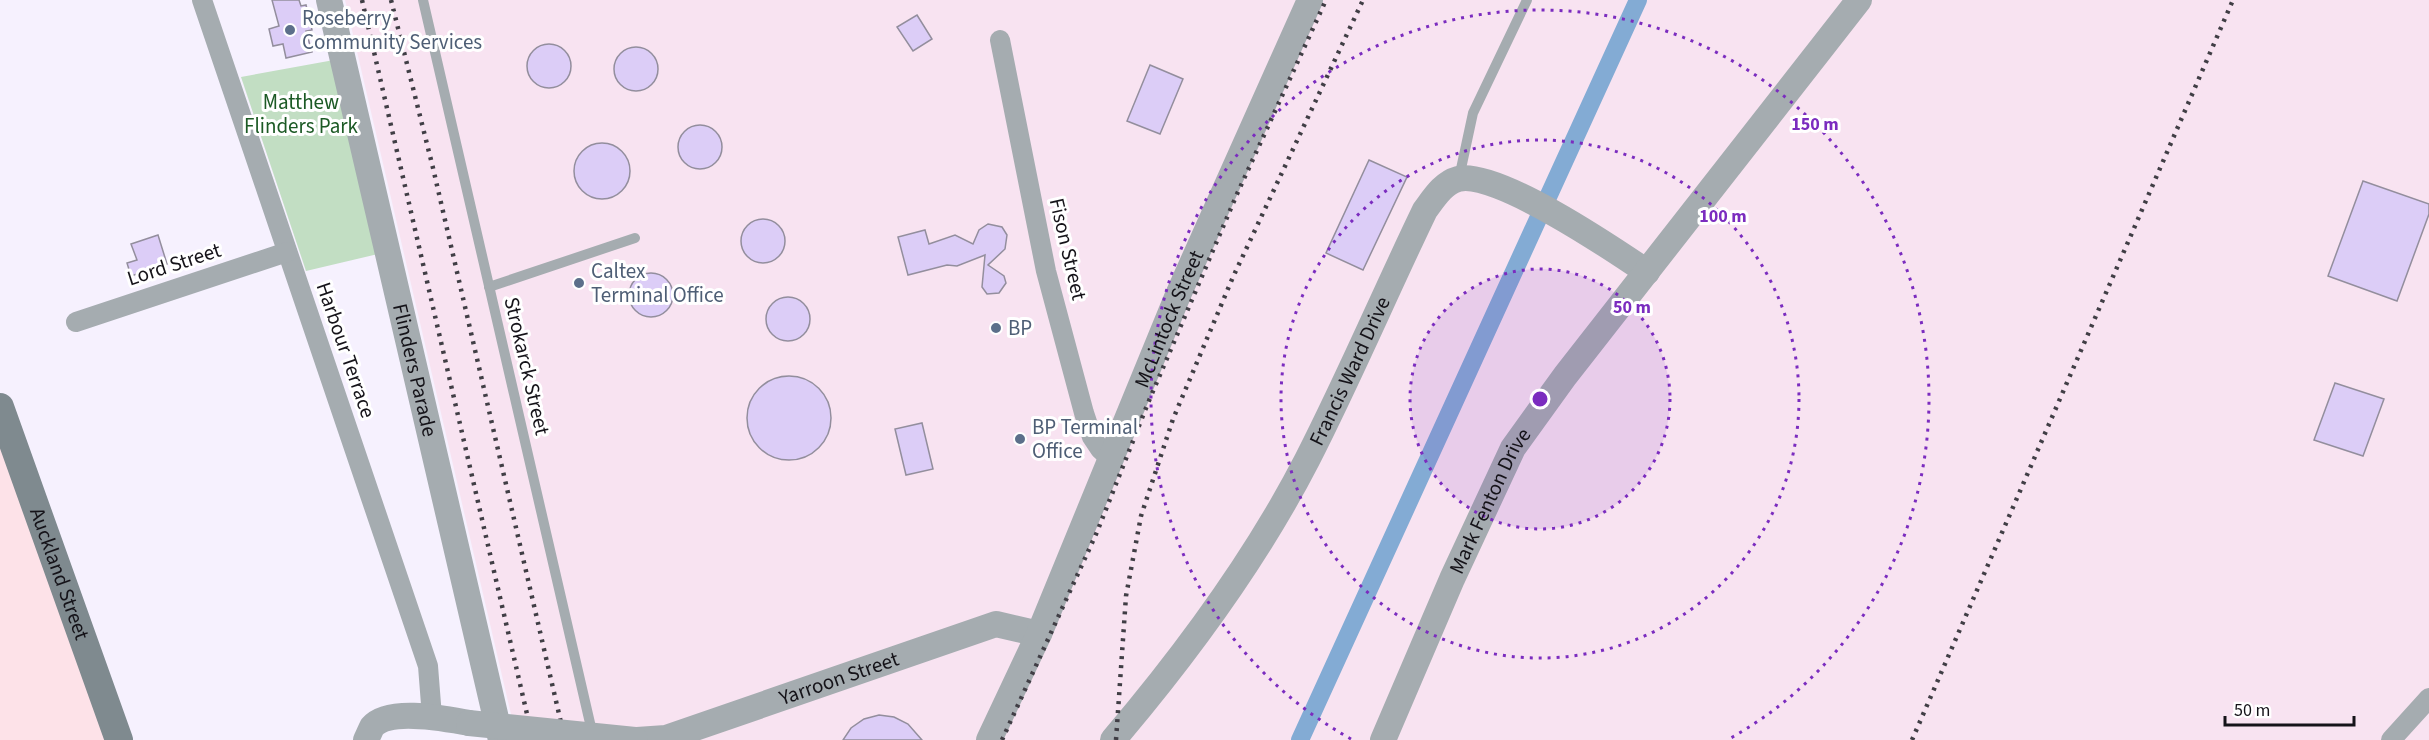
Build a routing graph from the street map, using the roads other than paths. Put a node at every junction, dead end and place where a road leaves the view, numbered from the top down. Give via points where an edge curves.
1 (202, 0) edge
2 (329, 0) edge
3 (423, 0) edge
4 (1310, 0) edge
5 (1527, 0) edge
6 (1859, 0) edge
7 (999, 40) dead end
8 (1459, 178) junction
9 (635, 238) dead end
10 (287, 252) junction
11 (1647, 272) junction
12 (489, 287) junction
13 (76, 322) dead end
14 (0, 407) edge
15 (1111, 459) junction
16 (1038, 634) junction
17 (2429, 698) edge
18 (432, 717) junction
19 (119, 740) edge
20 (366, 740) edge
21 (501, 740) edge
22 (594, 740) edge
23 (636, 740) edge
24 (989, 740) edge
25 (1113, 740) edge
26 (1383, 740) edge
27 (2391, 740) edge

1 - 10 street, Harbour Terrace
2 - 21 street, Flinders Parade
3 - 12 lane, Strokarck Street
4 - 15 street, McLintock Street via 1178,295
5 - 8 lane via 1473,113
6 - 11 street, Mark Fenton Drive
7 - 15 street, Fison Street via 1046,271 1081,402 1092,437
8 - 11 street via 1478,178 1525,199 1585,230
8 - 25 street, Francis Ward Drive via 1437,193 1425,210 1306,461 1268,530 1226,594
9 - 12 lane
10 - 13 street, Lord Street
10 - 18 street, Harbour Terrace via 428,666
11 - 26 street, Mark Fenton Drive via 1564,376 1513,448
12 - 22 lane, Strokarck Street
14 - 19 main road, Auckland Street
15 - 16 street, McLintock Street
16 - 23 street, Yarroon Street via 996,624 666,738
16 - 24 street, McLintock Street
17 - 27 street
18 - 20 street, Yarroon Street via 397,715 373,726
18 - 23 street, Yarroon Street, bridge

